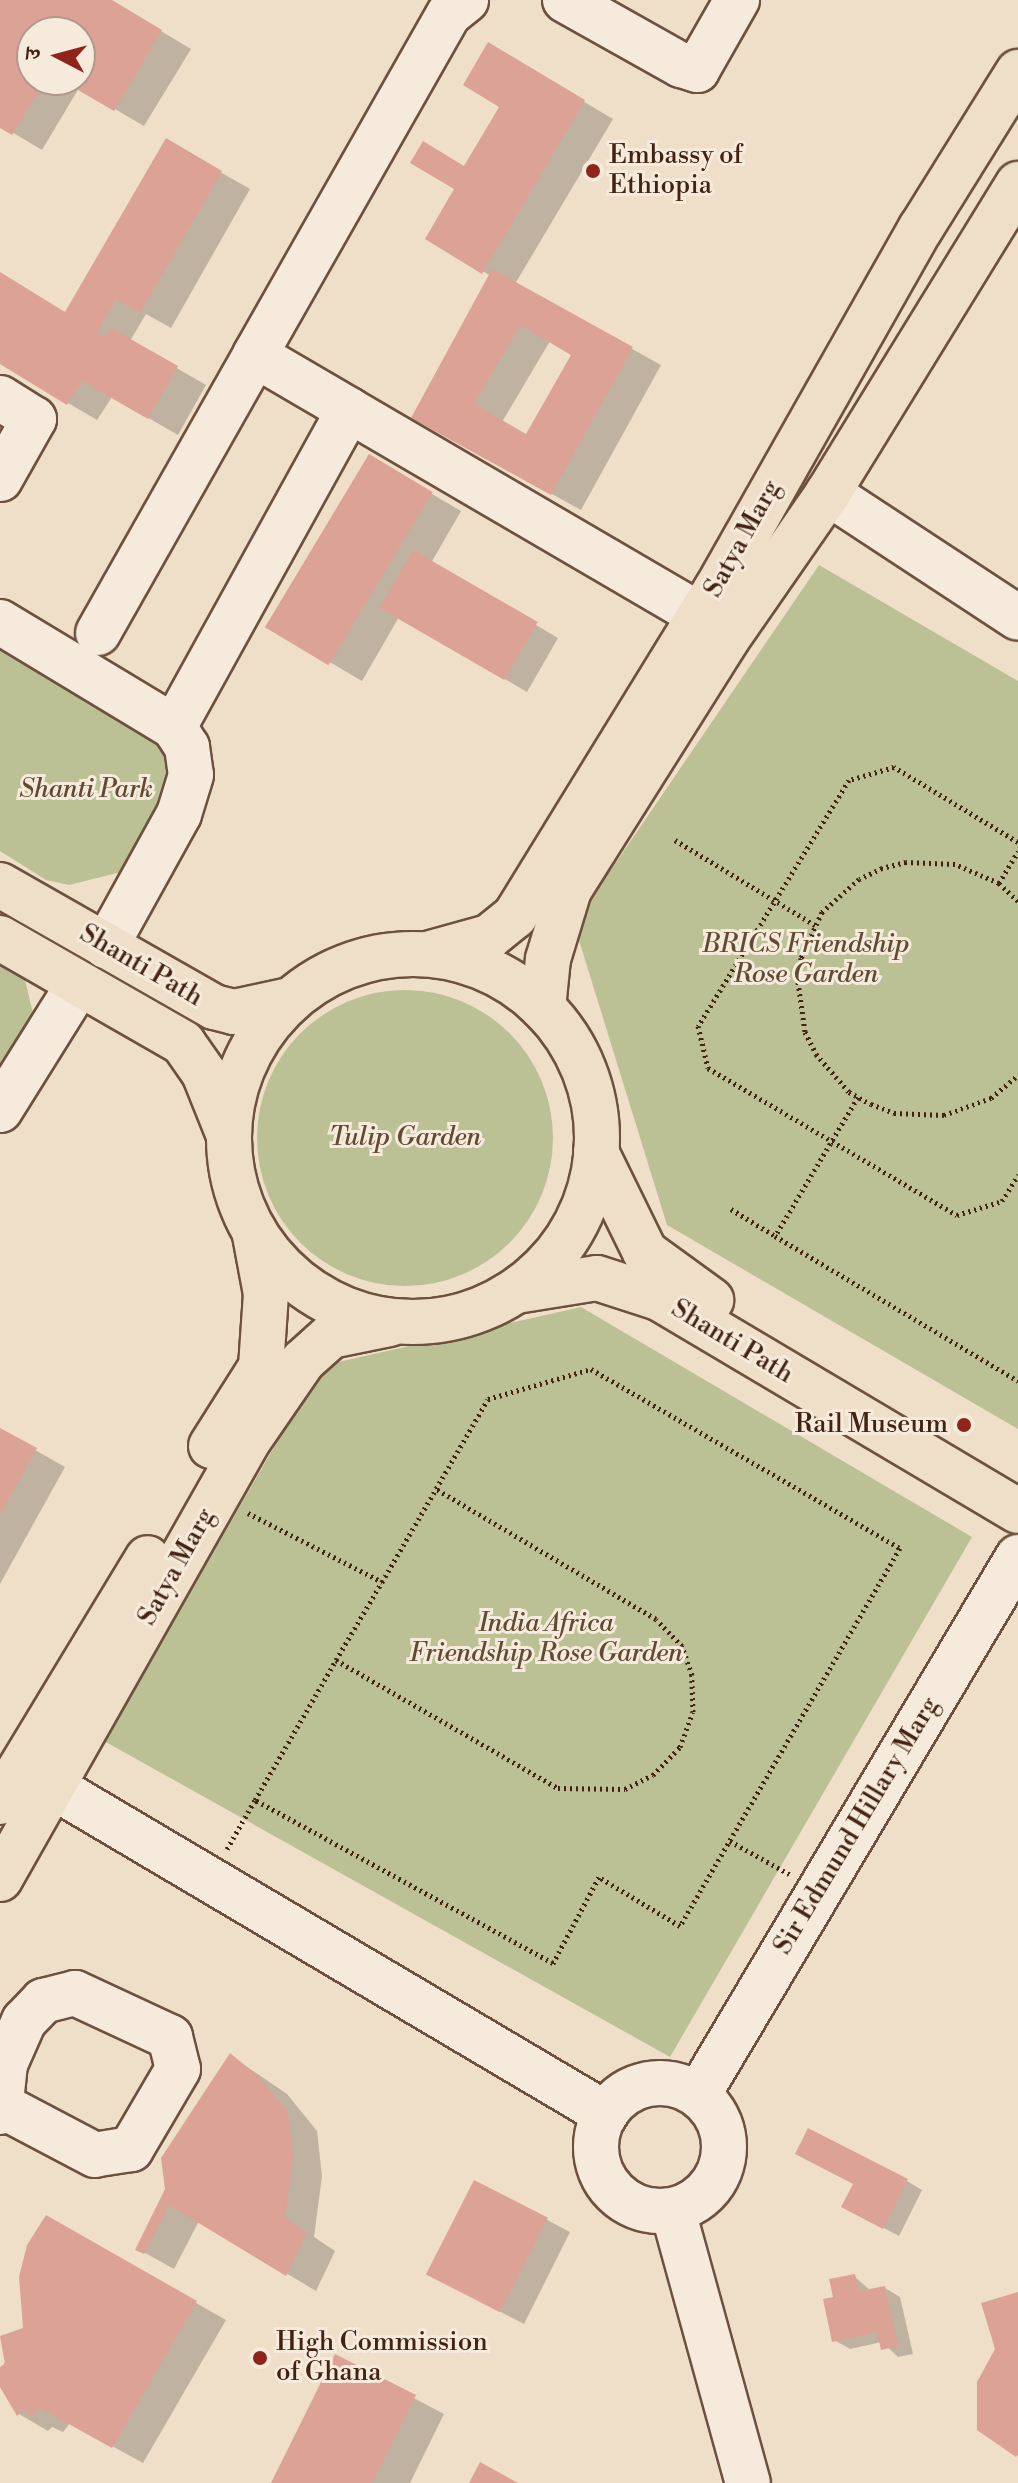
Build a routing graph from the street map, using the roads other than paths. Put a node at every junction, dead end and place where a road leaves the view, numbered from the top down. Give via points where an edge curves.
1 (466, 0) edge
2 (565, 0) edge
3 (737, 0) edge
4 (1018, 72) edge
5 (1018, 184) edge
6 (255, 355) junction
7 (0, 398) edge
8 (349, 410) junction
9 (0, 479) edge
10 (828, 493) junction
11 (700, 615) junction
12 (1018, 618) edge
13 (0, 622) edge
14 (98, 633) dead end
15 (174, 727) junction
16 (0, 885) edge
17 (0, 938) edge
18 (106, 946) junction
19 (424, 953) junction
20 (78, 985) junction
21 (290, 1000) junction
22 (543, 1008) junction
23 (0, 1110) edge
24 (229, 1135) junction
25 (596, 1152) junction
26 (255, 1232) junction
27 (513, 1292) junction
28 (408, 1322) junction
29 (1018, 1484) edge
30 (1018, 1511) edge
31 (1018, 1557) edge
32 (55, 1788) junction
33 (0, 1802) edge
34 (0, 1879) edge
35 (698, 2095) junction
36 (606, 2114) junction
37 (673, 2211) junction
38 (748, 2483) edge

1 - 6 street via 449,14
2 - 3 street via 697,70
4 - 11 main road, Satya Marg via 921,228
5 - 10 main road, Satya Marg
6 - 8 street
6 - 14 street
7 - 9 street via 34,419
8 - 11 street
8 - 15 street
10 - 12 street
10 - 22 main road, Satya Marg via 725,642 569,890 548,959
11 - 19 main road, Satya Marg via 515,916 489,937
13 - 15 street
15 - 18 street via 187,747 191,775 183,801
16 - 18 main road, Shanti Path
17 - 20 main road, Shanti Path
18 - 21 main road, Shanti Path via 214,1007 234,1012
19 - 21 main road via 376,957 330,973
19 - 22 main road via 489,970
20 - 23 street
20 - 24 main road, Shanti Path via 183,1043 204,1073
21 - 24 main road via 246,1061 233,1097
22 - 25 main road via 579,1059 596,1121
24 - 26 main road via 234,1180
25 - 27 main road via 571,1232 536,1275
25 - 29 main road, Shanti Path via 640,1243 670,1274
26 - 28 main road via 294,1279 320,1297 377,1319
26 - 33 main road, Satya Marg via 266,1294 261,1367
27 - 28 main road via 452,1318
27 - 30 main road, Shanti Path via 597,1278 659,1298
28 - 32 main road, Satya Marg via 366,1325 331,1336 303,1361 216,1496
31 - 35 street, Sir Edmund Hillary Marg
32 - 34 main road, Satya Marg
32 - 36 street
35 - 36 street via 679,2085 648,2085 619,2097
35 - 37 street via 722,2129 720,2171 693,2203
36 - 37 street via 597,2154 614,2192 652,2211
37 - 38 street

